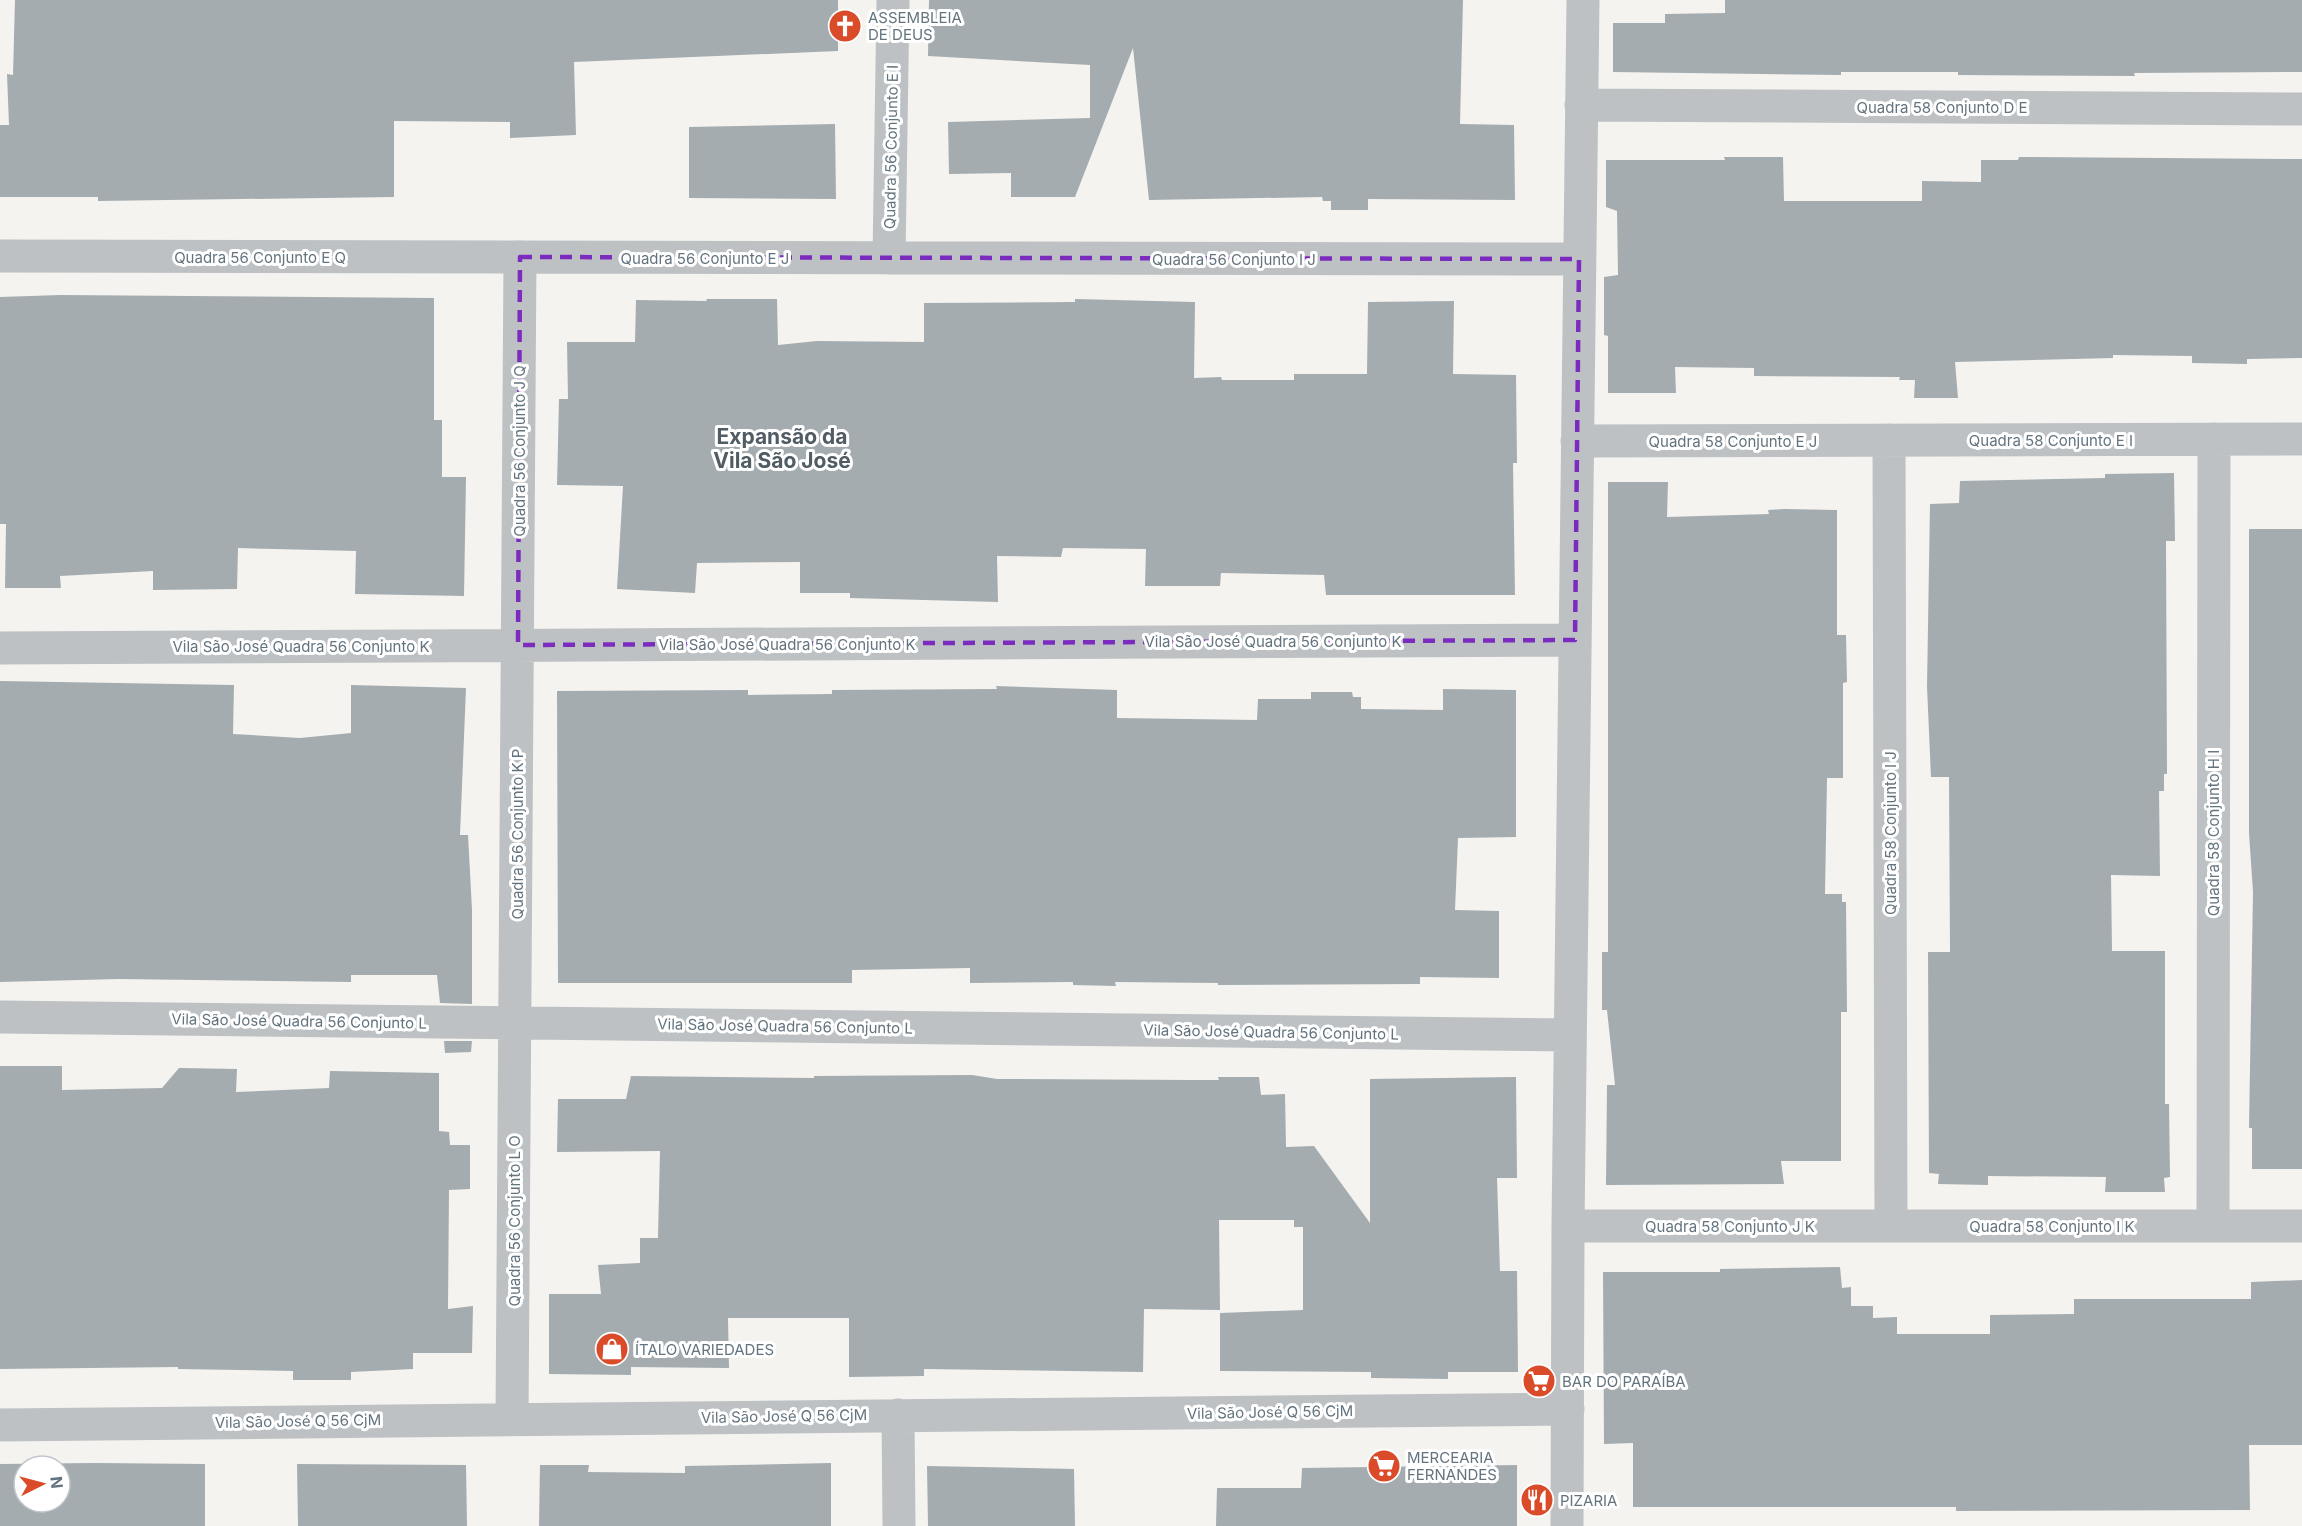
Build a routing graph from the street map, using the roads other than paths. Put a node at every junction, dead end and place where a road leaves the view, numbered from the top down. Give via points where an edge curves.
1 (893, 0) edge
2 (1582, 0) edge
3 (1581, 105) junction
4 (2302, 109) edge
5 (0, 256) edge
6 (520, 257) junction
7 (890, 258) junction
8 (1579, 259) junction
9 (2214, 439) junction
10 (2302, 439) edge
11 (1889, 440) junction
12 (1577, 441) junction
13 (1575, 640) junction
14 (518, 645) junction
15 (0, 648) edge
16 (0, 1017) edge
17 (515, 1023) junction
18 (1570, 1035) junction
19 (1568, 1226) junction
20 (1892, 1226) junction
21 (2213, 1226) junction
22 (2302, 1226) edge
23 (1568, 1409) junction
24 (898, 1415) junction
25 (512, 1419) junction
26 (0, 1425) edge
27 (899, 1526) edge
28 (1568, 1526) edge

1 - 7 street, Quadra 56 Conjunto E I
2 - 3 street
3 - 4 street, Quadra 58 Conjunto D E
3 - 8 street
5 - 6 street, Quadra 56 Conjunto E Q
6 - 7 street, Quadra 56 Conjunto E J
6 - 14 street, Quadra 56 Conjunto J Q
7 - 8 street, Quadra 56 Conjunto I J
8 - 12 street
9 - 10 street, Quadra 58 Conjunto E I
9 - 11 street, Quadra 58 Conjunto E I
9 - 21 street, Quadra 58 Conjunto H I
11 - 12 street, Quadra 58 Conjunto E J
11 - 20 street, Quadra 58 Conjunto I J
12 - 13 street
13 - 14 street, Vila São José Quadra 56 Conjunto K
13 - 18 street
14 - 15 street, Vila São José Quadra 56 Conjunto K
14 - 17 street, Quadra 56 Conjunto K P
16 - 17 street, Vila São José Quadra 56 Conjunto L
17 - 18 street, Vila São José Quadra 56 Conjunto L
17 - 25 street, Quadra 56 Conjunto L O
18 - 19 street
19 - 20 street, Quadra 58 Conjunto J K
19 - 23 street
20 - 21 street, Quadra 58 Conjunto I K
21 - 22 street, Quadra 58 Conjunto I K
23 - 24 street, Vila São José Q 56 CjM
23 - 28 street
24 - 25 street, Vila São José Q 56 CjM
24 - 27 street
25 - 26 street, Vila São José Q 56 CjM

